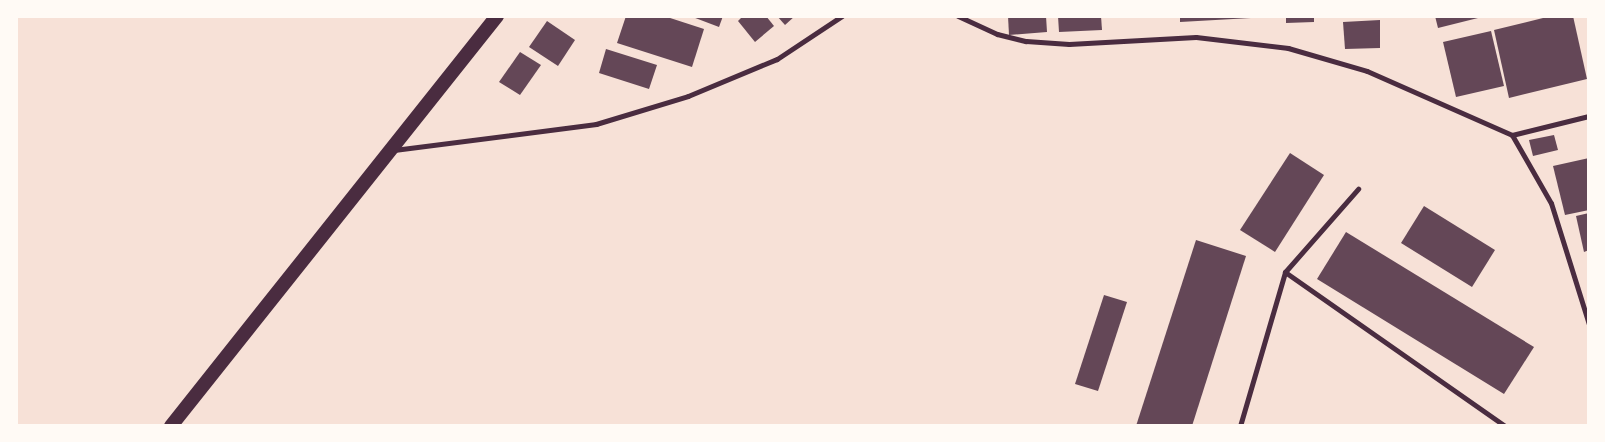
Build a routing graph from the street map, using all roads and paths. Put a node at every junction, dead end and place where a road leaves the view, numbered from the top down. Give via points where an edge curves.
1 (497, 16) edge
2 (842, 16) edge
3 (958, 16) edge
4 (1589, 116) edge
5 (1512, 135) junction
6 (391, 150) junction
7 (1358, 189) dead end
8 (1285, 272) junction
9 (1589, 324) edge
10 (171, 426) edge
11 (1240, 426) edge
12 (1505, 426) edge

1 - 6 highway
2 - 6 street via 777,59 688,96 596,124
3 - 5 street via 997,34 1026,41 1069,44 1196,37 1288,48 1367,71
4 - 5 street
5 - 9 street via 1551,203
6 - 10 highway
7 - 8 street
8 - 11 street
8 - 12 street

